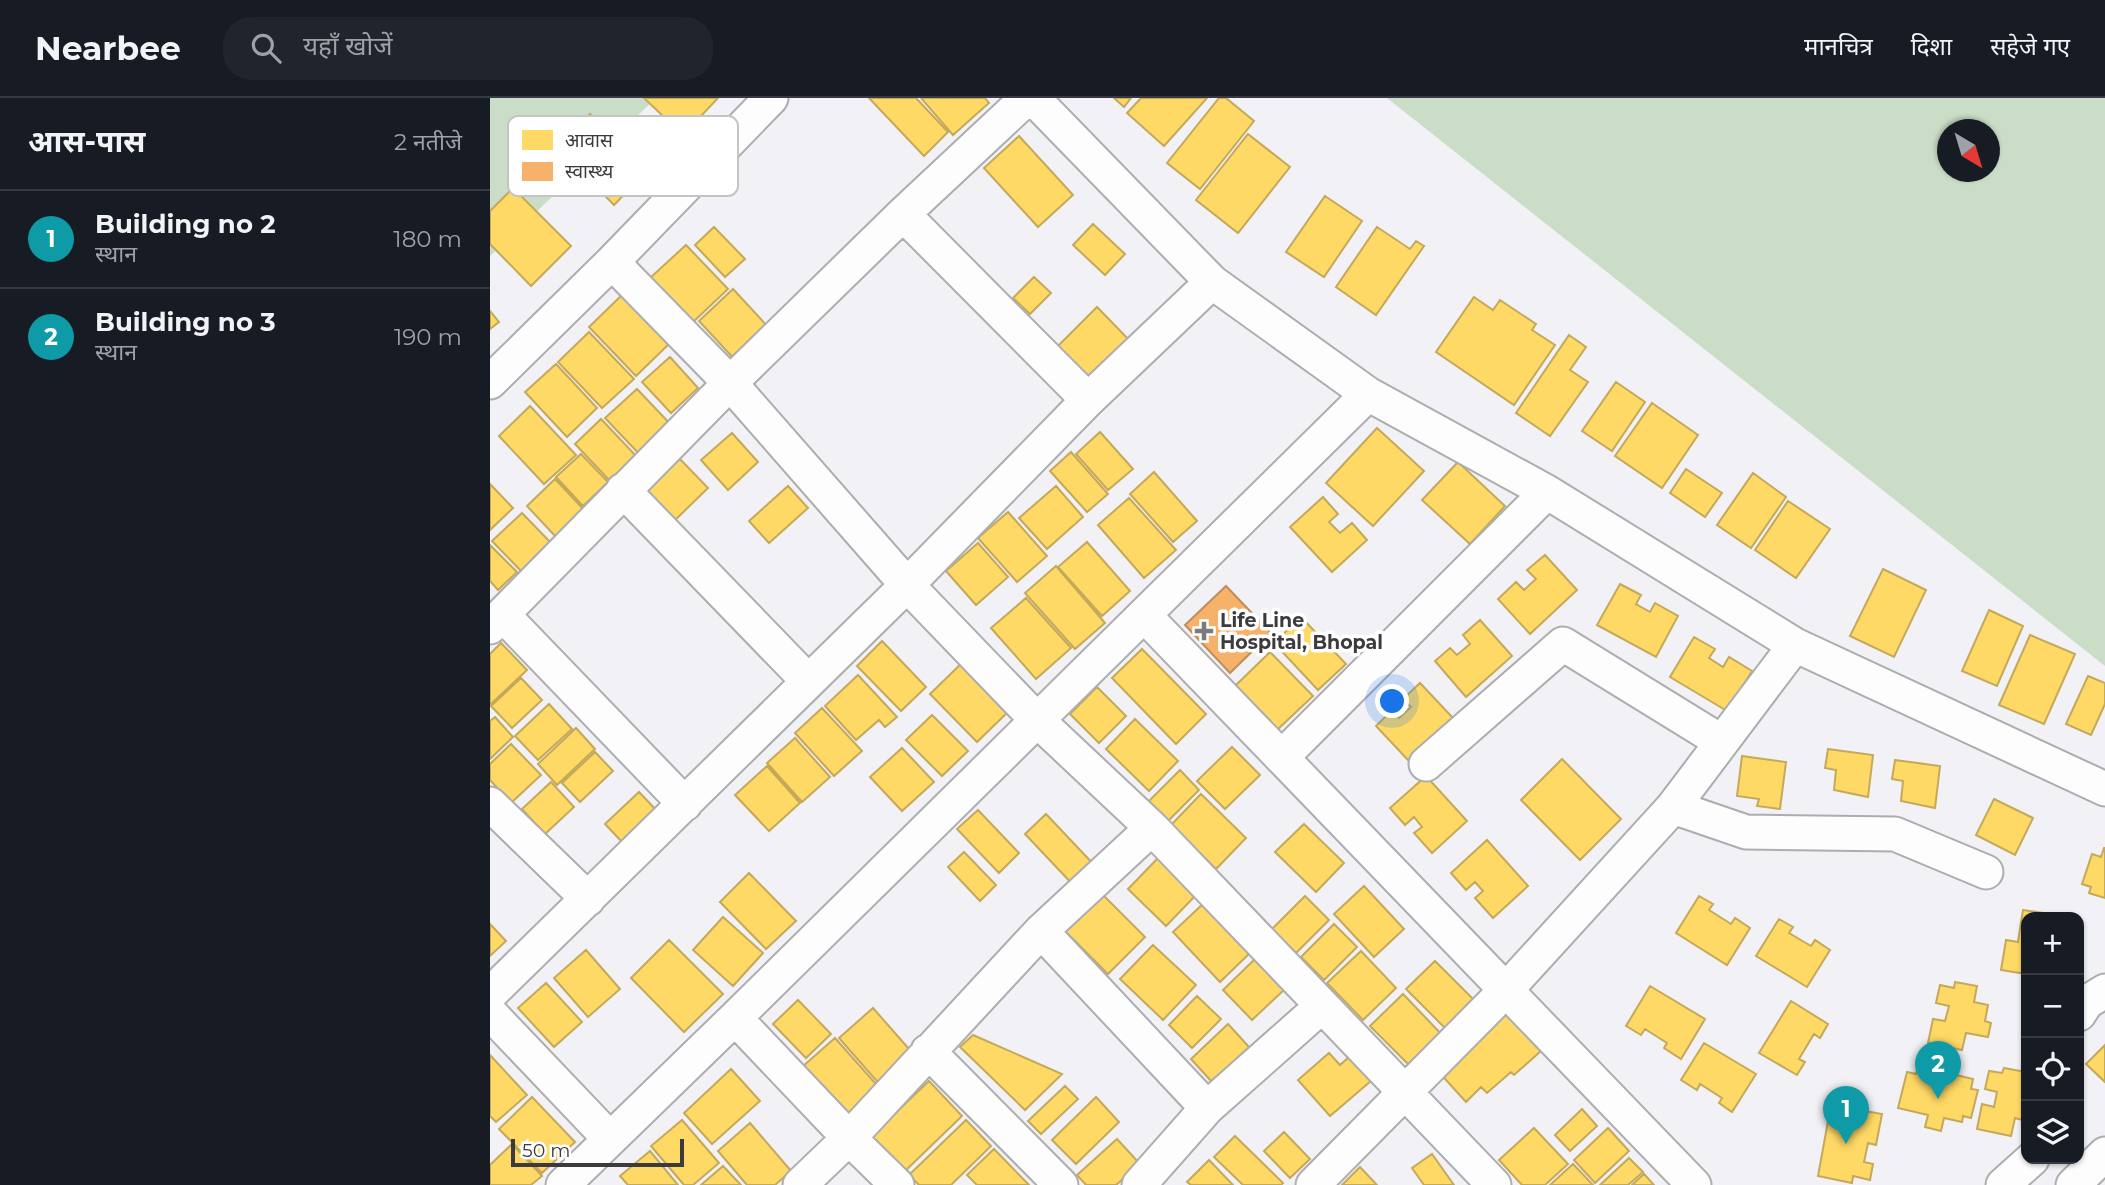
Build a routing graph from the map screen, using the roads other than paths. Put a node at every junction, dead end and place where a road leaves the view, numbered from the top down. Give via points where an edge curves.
1 (771, 98) edge
2 (1027, 98) edge
3 (1033, 98) edge
4 (738, 132) edge
5 (676, 196) edge
6 (903, 214) junction
7 (612, 262) junction
8 (1212, 282) junction
9 (490, 382) edge
10 (730, 383) junction
11 (1368, 394) junction
12 (1088, 400) junction
13 (623, 490) junction
14 (1547, 492) junction
15 (907, 585) junction
16 (1144, 615) junction
17 (496, 621) edge
18 (1796, 645) junction
19 (808, 681) junction
20 (1036, 719) junction
21 (1722, 742) junction
22 (1282, 757) junction
23 (1426, 764) dead end
24 (2105, 789) edge
25 (490, 804) edge
26 (685, 804) junction
27 (1673, 807) junction
28 (1152, 828) junction
29 (1986, 872) dead end
30 (588, 899) junction
31 (1041, 931) junction
32 (1505, 991) junction
33 (2105, 992) edge
34 (490, 994) edge
35 (1322, 1006) junction
36 (2084, 1006) edge
37 (490, 1013) edge
38 (736, 1018) junction
39 (928, 1051) junction
40 (1406, 1091) junction
41 (1207, 1108) junction
42 (849, 1138) junction
43 (610, 1139) junction
44 (2105, 1154) edge
45 (2026, 1164) edge
46 (563, 1185) edge
47 (800, 1185) edge
48 (897, 1185) edge
49 (1061, 1185) edge
50 (1139, 1185) edge
51 (1313, 1185) edge
52 (1494, 1185) edge
53 (1694, 1185) edge
54 (2003, 1185) edge
55 (2073, 1185) edge

1 - 4 street
2 - 6 street
3 - 8 street
5 - 7 street
6 - 10 street
6 - 12 street
7 - 9 street
7 - 10 street
8 - 11 street
8 - 12 street
10 - 13 street
10 - 15 street
11 - 14 street
11 - 16 street
12 - 15 street
13 - 17 street
13 - 19 street
14 - 18 street
14 - 22 street
15 - 19 street
15 - 20 street
16 - 20 street
16 - 22 street
17 - 26 street
18 - 21 street
18 - 24 street
19 - 26 street
20 - 28 street
20 - 38 street
21 - 23 street via 1563,644
21 - 27 street
22 - 32 street
25 - 30 street
26 - 30 street
27 - 29 street via 1746,832 1895,834
27 - 32 street
28 - 31 street
28 - 35 street
30 - 34 street
31 - 39 street
31 - 41 street
32 - 40 street
32 - 53 street
33 - 36 street
35 - 40 street
35 - 41 street
37 - 43 street
38 - 42 street
38 - 43 street
39 - 42 street
39 - 49 street
40 - 51 street
40 - 52 street
41 - 50 street
42 - 47 street
42 - 48 street
43 - 46 street
44 - 55 street
45 - 54 street

